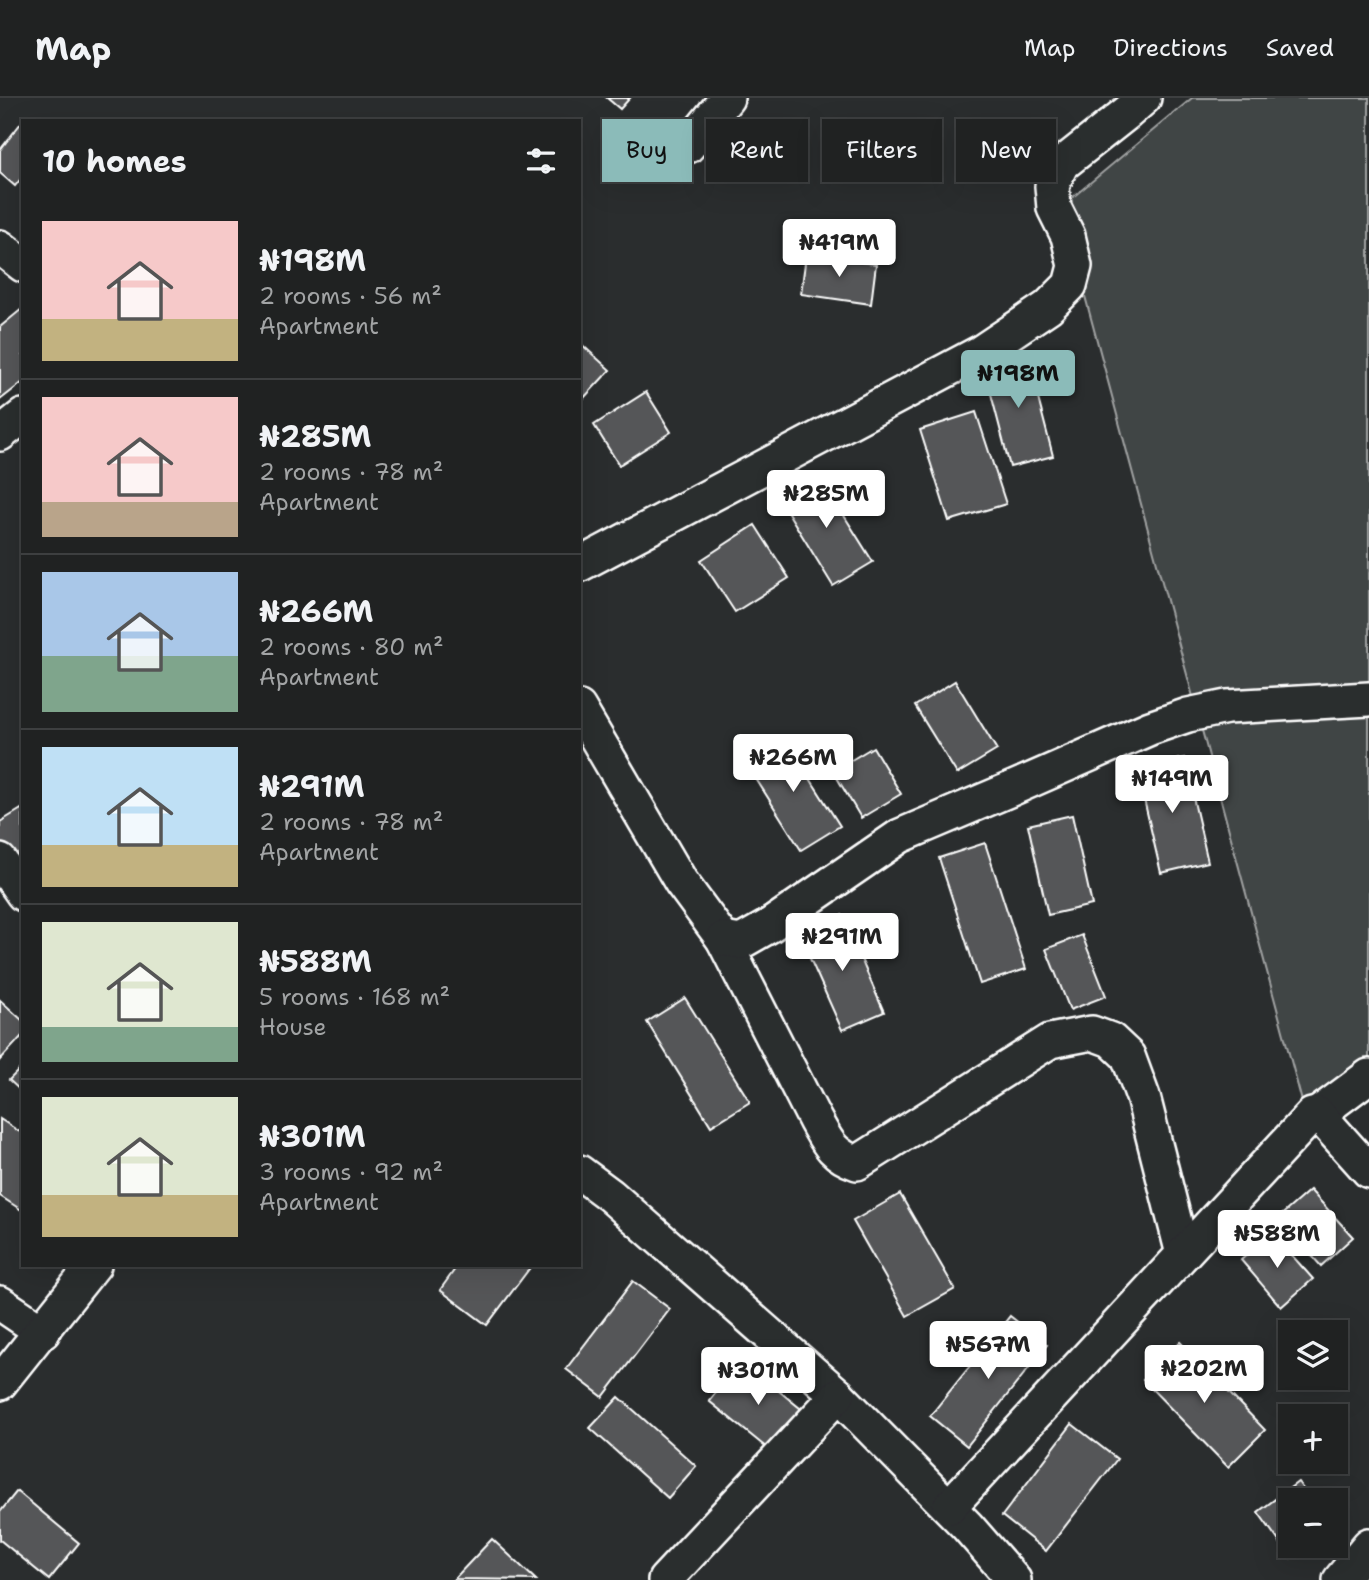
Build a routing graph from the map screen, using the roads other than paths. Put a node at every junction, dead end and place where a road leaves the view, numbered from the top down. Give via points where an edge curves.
1 (727, 98) edge
2 (1144, 98) edge
3 (692, 141) edge
4 (0, 247) edge
5 (21, 263) edge
6 (21, 418) edge
7 (0, 434) edge
8 (581, 564) edge
9 (1369, 699) edge
10 (581, 711) edge
11 (0, 861) edge
12 (21, 891) edge
13 (723, 939) junction
14 (1369, 1076) edge
15 (1318, 1114) junction
16 (1369, 1171) edge
17 (581, 1173) edge
18 (1183, 1254) junction
19 (92, 1267) edge
20 (0, 1303) edge
21 (43, 1332) junction
22 (0, 1383) edge
23 (838, 1395) junction
24 (949, 1507) junction
25 (1369, 1545) edge
26 (665, 1580) edge
27 (1014, 1580) edge
28 (1340, 1580) edge

1 - 3 street
2 - 8 street via 1061,165 1052,186 1054,208 1068,236 1075,266 1070,285 1048,307 981,352
4 - 5 street
6 - 7 street
9 - 13 street via 1227,707 1150,728 900,836 760,931 741,942
10 - 13 street via 681,882
11 - 12 street
13 - 18 street via 831,1147 857,1163 1049,1041 1092,1033 1111,1040 1128,1056 1143,1097
14 - 15 street
15 - 16 street
15 - 18 street via 1312,1115
17 - 23 street
18 - 24 street
19 - 21 street
20 - 21 street
21 - 22 street
23 - 24 street
23 - 26 street
24 - 27 street
25 - 28 street

